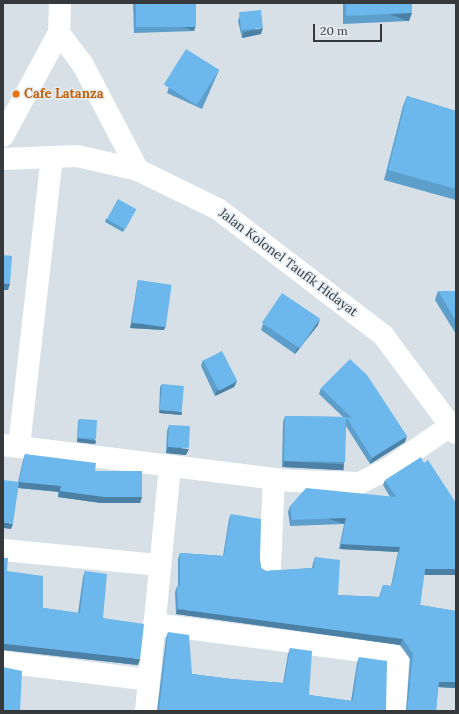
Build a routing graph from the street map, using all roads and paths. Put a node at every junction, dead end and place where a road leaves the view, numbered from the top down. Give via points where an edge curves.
1 (60, 3) edge
2 (59, 33) junction
3 (3, 136) edge
4 (52, 158) junction
5 (3, 159) edge
6 (138, 170) junction
7 (454, 427) edge
8 (11, 445) edge
9 (170, 467) junction
10 (274, 479) junction
11 (3, 550) edge
12 (160, 565) junction
13 (270, 566) dead end
14 (154, 624) junction
15 (3, 662) edge
16 (149, 680) junction
17 (146, 711) edge
18 (395, 711) edge

1 - 2 street
2 - 3 street
2 - 6 street via 82,63
4 - 5 street, Jalan Kolonel Taufik Hidayat
4 - 6 street, Jalan Kolonel Taufik Hidayat via 76,156
4 - 8 street
6 - 7 street, Jalan Kolonel Taufik Hidayat via 218,209 384,335
7 - 10 street via 360,483
8 - 9 street
9 - 10 street
9 - 12 street
10 - 13 street
11 - 12 street
12 - 14 street
14 - 16 street
14 - 18 street via 393,655 398,659
15 - 16 street
16 - 17 street

